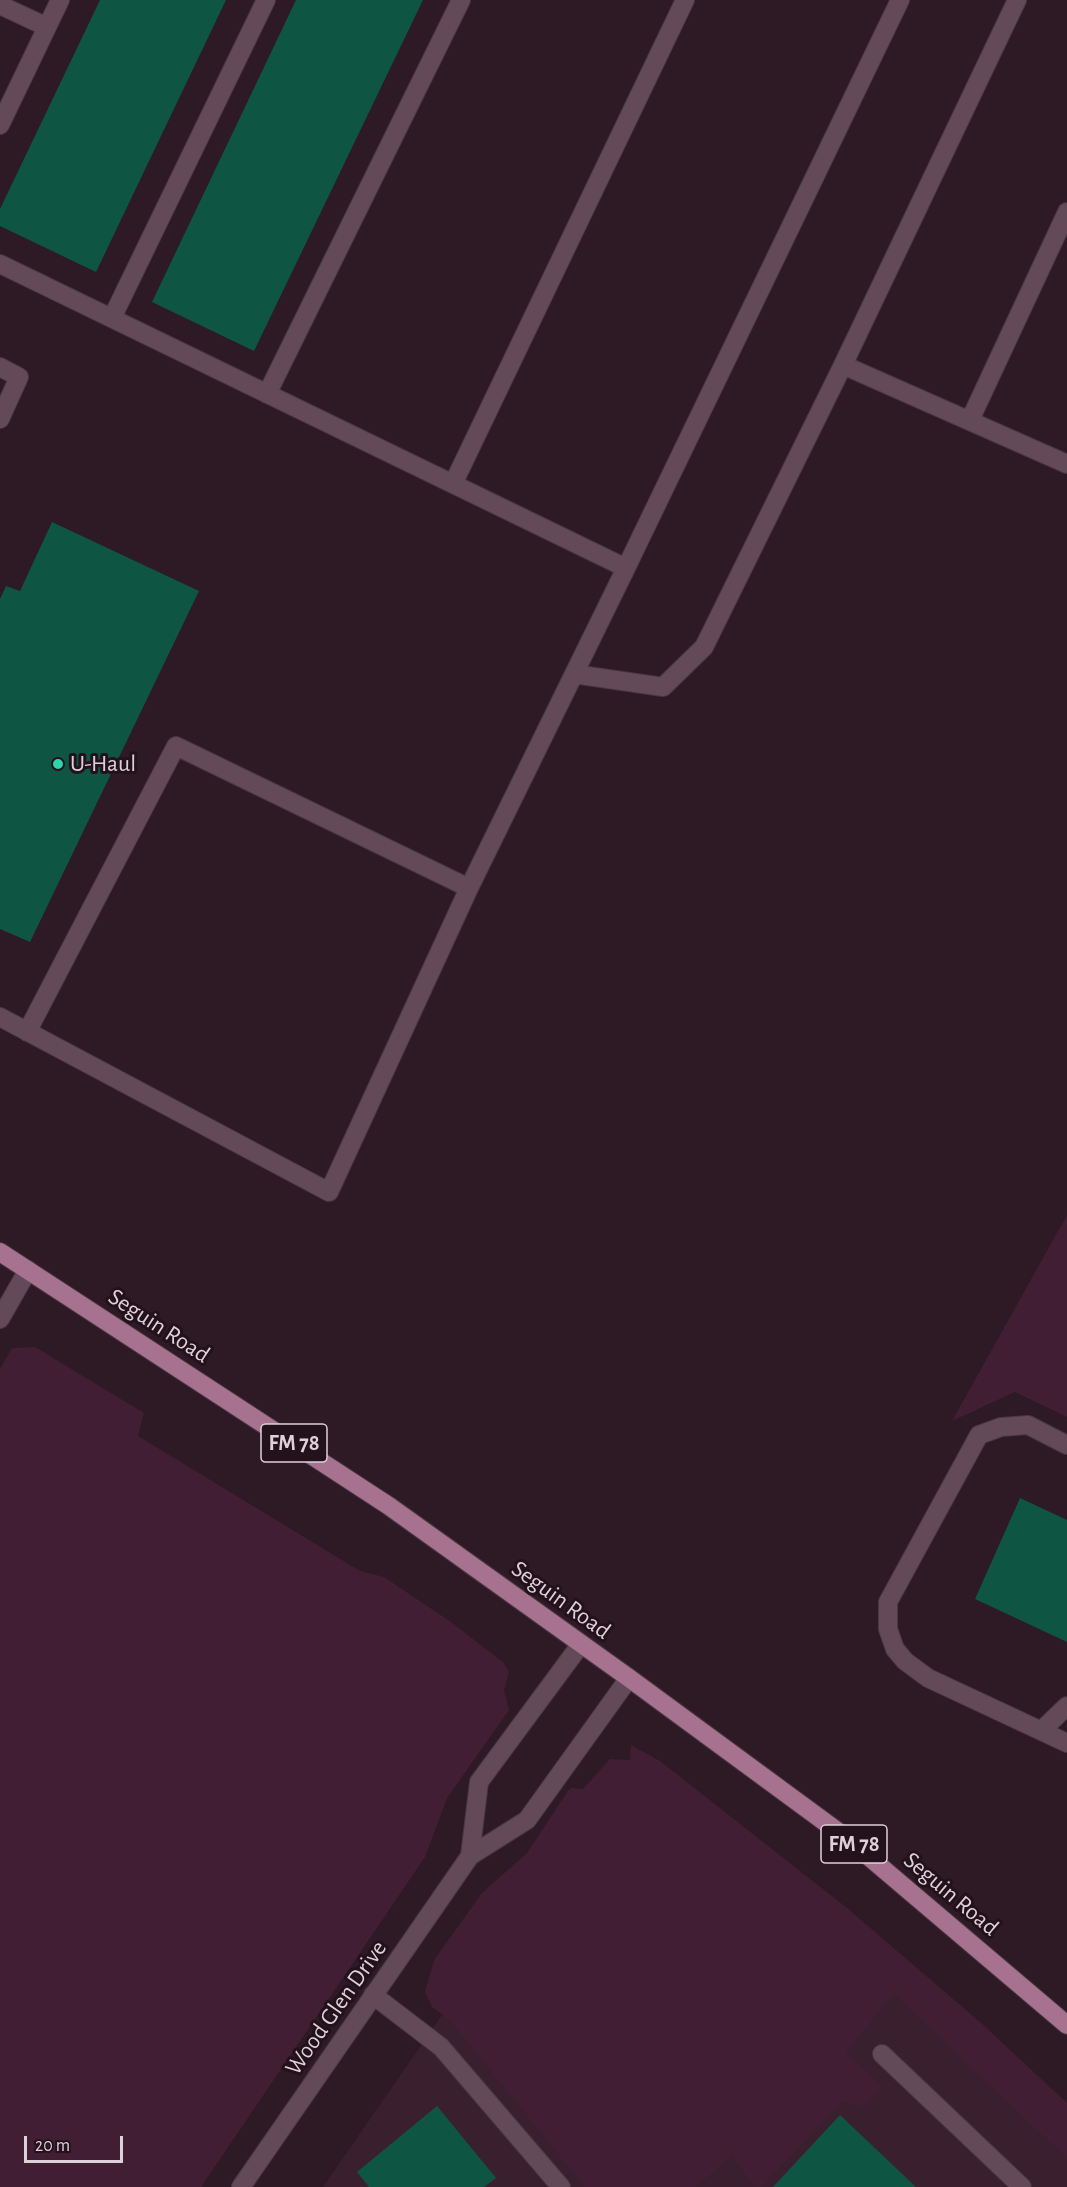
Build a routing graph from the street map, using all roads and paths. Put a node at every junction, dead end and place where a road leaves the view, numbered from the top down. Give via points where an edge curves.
1 (60, 0) edge
2 (266, 0) edge
3 (461, 0) edge
4 (685, 0) edge
5 (900, 0) edge
6 (1017, 0) edge
7 (0, 5) edge
8 (47, 27) junction
9 (0, 125) edge
10 (1067, 212) edge
11 (0, 264) edge
12 (111, 318) junction
13 (843, 365) junction
14 (0, 367) edge
15 (267, 394) junction
16 (0, 419) edge
17 (970, 420) junction
18 (1067, 464) edge
19 (453, 484) junction
20 (626, 568) junction
21 (574, 674) junction
22 (469, 888) junction
23 (0, 1017) edge
24 (27, 1032) junction
25 (0, 1252) edge
26 (28, 1270) junction
27 (0, 1319) edge
28 (1067, 1445) edge
29 (581, 1644) junction
30 (629, 1678) junction
31 (1067, 1706) edge
32 (1041, 1731) junction
33 (1067, 1743) edge
34 (470, 1856) junction
35 (373, 1995) junction
36 (1067, 2025) edge
37 (882, 2054) dead end
38 (241, 2187) edge
39 (561, 2187) edge
40 (1022, 2187) edge

1 - 8 street
2 - 12 street
3 - 15 street
4 - 19 street
5 - 20 street
6 - 13 street
7 - 8 street
8 - 9 street
10 - 17 street
11 - 12 street
12 - 15 street
13 - 17 street
13 - 21 street via 704,646 663,687
14 - 16 street via 19,377
15 - 19 street
17 - 18 street
19 - 20 street
20 - 21 street
21 - 22 street
22 - 24 street via 176,746
22 - 24 street via 329,1192
23 - 24 street
25 - 26 main road, Seguin Road / FM 78
26 - 27 street
26 - 29 main road, Seguin Road / FM 78 via 389,1506
28 - 32 street via 1028,1425 1001,1427 979,1435 888,1602 888,1629 895,1649 905,1661 928,1678
29 - 30 main road, Seguin Road / FM 78
29 - 34 street, Wood Glen Drive via 479,1782
30 - 34 street, Wood Glen Drive via 527,1820
30 - 36 main road, Seguin Road / FM 78 via 848,1839
31 - 32 street
32 - 33 street
34 - 35 street, Wood Glen Drive
35 - 38 street, Wood Glen Drive
35 - 39 street via 441,2047
37 - 40 street

